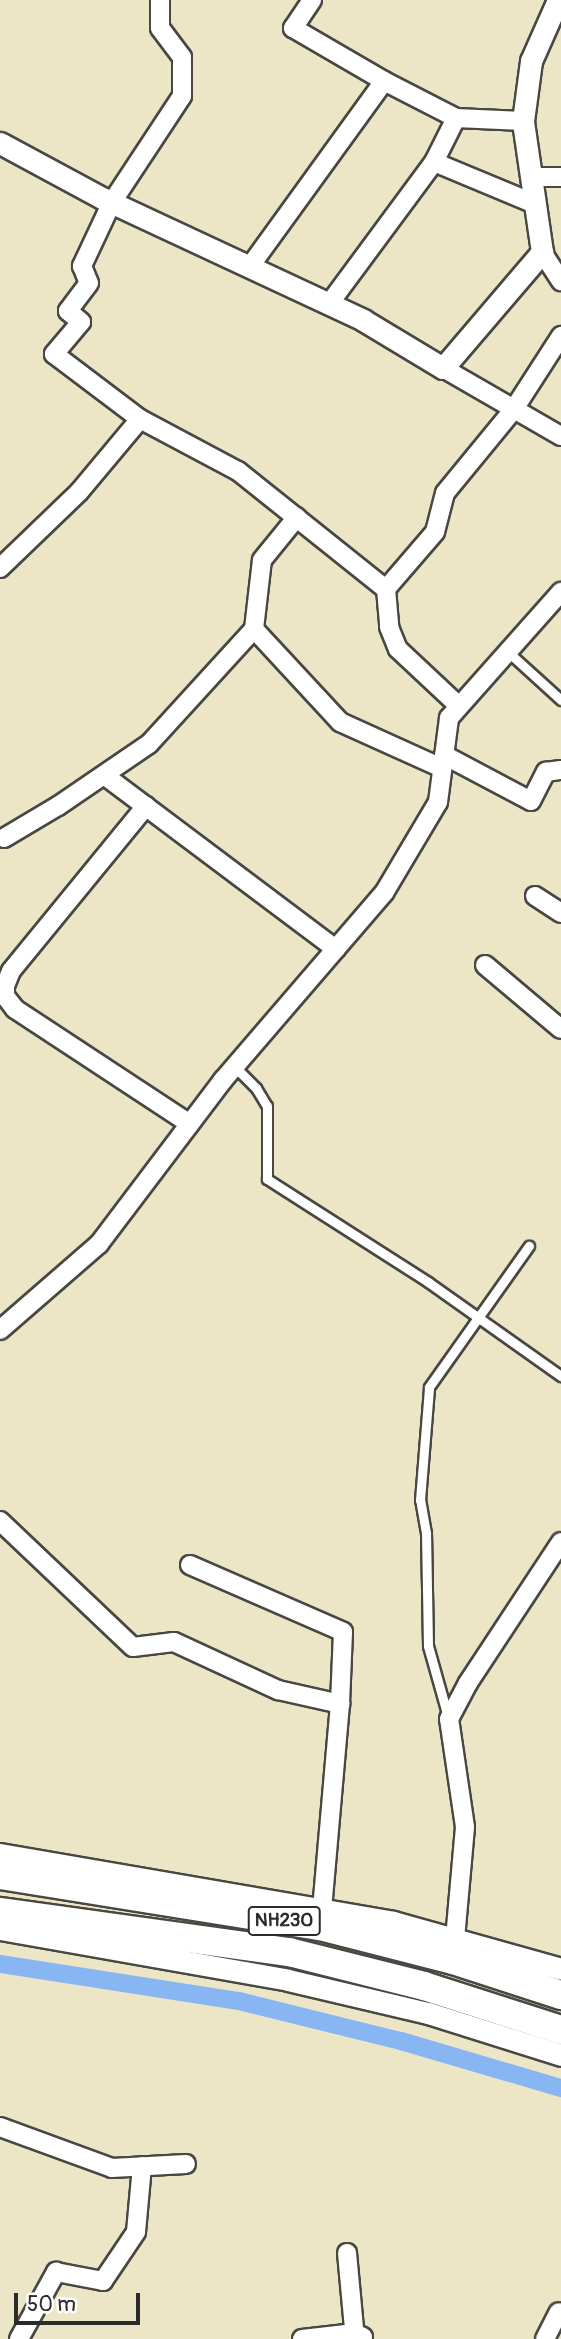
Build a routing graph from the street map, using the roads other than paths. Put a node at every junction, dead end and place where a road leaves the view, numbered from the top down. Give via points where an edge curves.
1 (160, 0) edge
2 (312, 0) edge
3 (558, 0) edge
4 (384, 81) junction
5 (456, 118) junction
6 (523, 121) junction
7 (0, 144) edge
8 (434, 162) junction
9 (531, 177) junction
10 (561, 177) edge
11 (112, 202) junction
12 (535, 204) junction
13 (542, 252) junction
14 (251, 265) junction
15 (561, 281) edge
16 (329, 304) junction
17 (561, 336) edge
18 (443, 368) junction
19 (514, 409) junction
20 (139, 419) junction
21 (561, 436) edge
22 (297, 517) junction
23 (0, 568) edge
24 (386, 589) junction
25 (561, 592) edge
26 (254, 629) junction
27 (507, 651) junction
28 (561, 700) edge
29 (459, 706) junction
30 (443, 762) junction
31 (561, 770) edge
32 (104, 775) junction
33 (146, 806) junction
34 (4, 838) dead end
35 (535, 895) dead end
36 (561, 913) edge
37 (336, 949) junction
38 (485, 965) dead end
39 (561, 1029) edge
40 (235, 1067) junction
41 (190, 1124) junction
42 (528, 1246) dead end
43 (478, 1317) junction
44 (0, 1330) edge
45 (560, 1372) edge
46 (0, 1521) edge
47 (561, 1542) edge
48 (190, 1565) dead end
49 (341, 1704) junction
50 (449, 1719) junction
51 (0, 1854) edge
52 (0, 1875) edge
53 (322, 1910) junction
54 (0, 1912) edge
55 (0, 1929) edge
56 (456, 1939) junction
57 (561, 1969) edge
58 (561, 1995) edge
59 (561, 2030) edge
60 (561, 2055) edge
61 (0, 2127) edge
62 (186, 2164) dead end
63 (142, 2166) junction
64 (347, 2253) dead end
65 (559, 2312) dead end
66 (358, 2337) edge
67 (19, 2339) edge
68 (302, 2339) edge
69 (545, 2339) edge

1 - 11 street via 160,28 182,57 182,96
2 - 4 street via 293,29
3 - 6 street via 531,61
4 - 5 street
4 - 14 street
5 - 6 street
5 - 8 street
6 - 9 street
7 - 11 street
8 - 12 street
8 - 16 street
9 - 10 street
9 - 12 street
11 - 14 street
11 - 20 street via 82,266 89,283 68,311 80,323 54,354
12 - 13 street
13 - 15 street
13 - 18 street
14 - 16 street
16 - 18 street
17 - 19 street
18 - 19 street
19 - 21 street
19 - 24 street via 445,493 435,532
20 - 22 street via 238,471
20 - 23 street via 79,492
22 - 24 street
22 - 26 street via 262,560
24 - 29 street via 389,626 398,649
25 - 27 street
26 - 30 street via 341,722
26 - 32 street via 149,744
27 - 28 lane
27 - 29 street
29 - 30 street via 449,719
30 - 31 street via 531,801 546,772
30 - 37 street via 438,802 384,893
32 - 33 street
32 - 34 street
33 - 37 street
33 - 41 street via 11,971 5,996 15,1009
35 - 36 street
37 - 40 street
38 - 39 street
40 - 41 street
40 - 43 lane via 267,1106 267,1179
41 - 44 street via 99,1244
42 - 43 lane
43 - 45 lane
43 - 50 lane via 429,1387 420,1500 426,1533 428,1646
46 - 49 street via 133,1647 174,1642 278,1690
47 - 50 street
48 - 49 street via 343,1632
49 - 53 street
50 - 56 street via 465,1827
51 - 53 street
52 - 58 highway, NH230 via 320,1926 453,1960
53 - 56 street
54 - 59 highway, NH230 via 289,1952 424,1986
55 - 60 street via 288,1980 428,2013
56 - 57 street
61 - 63 street via 112,2168
62 - 63 street
63 - 67 street via 136,2232 103,2281 56,2272
64 - 66 street
65 - 69 street
66 - 68 street

